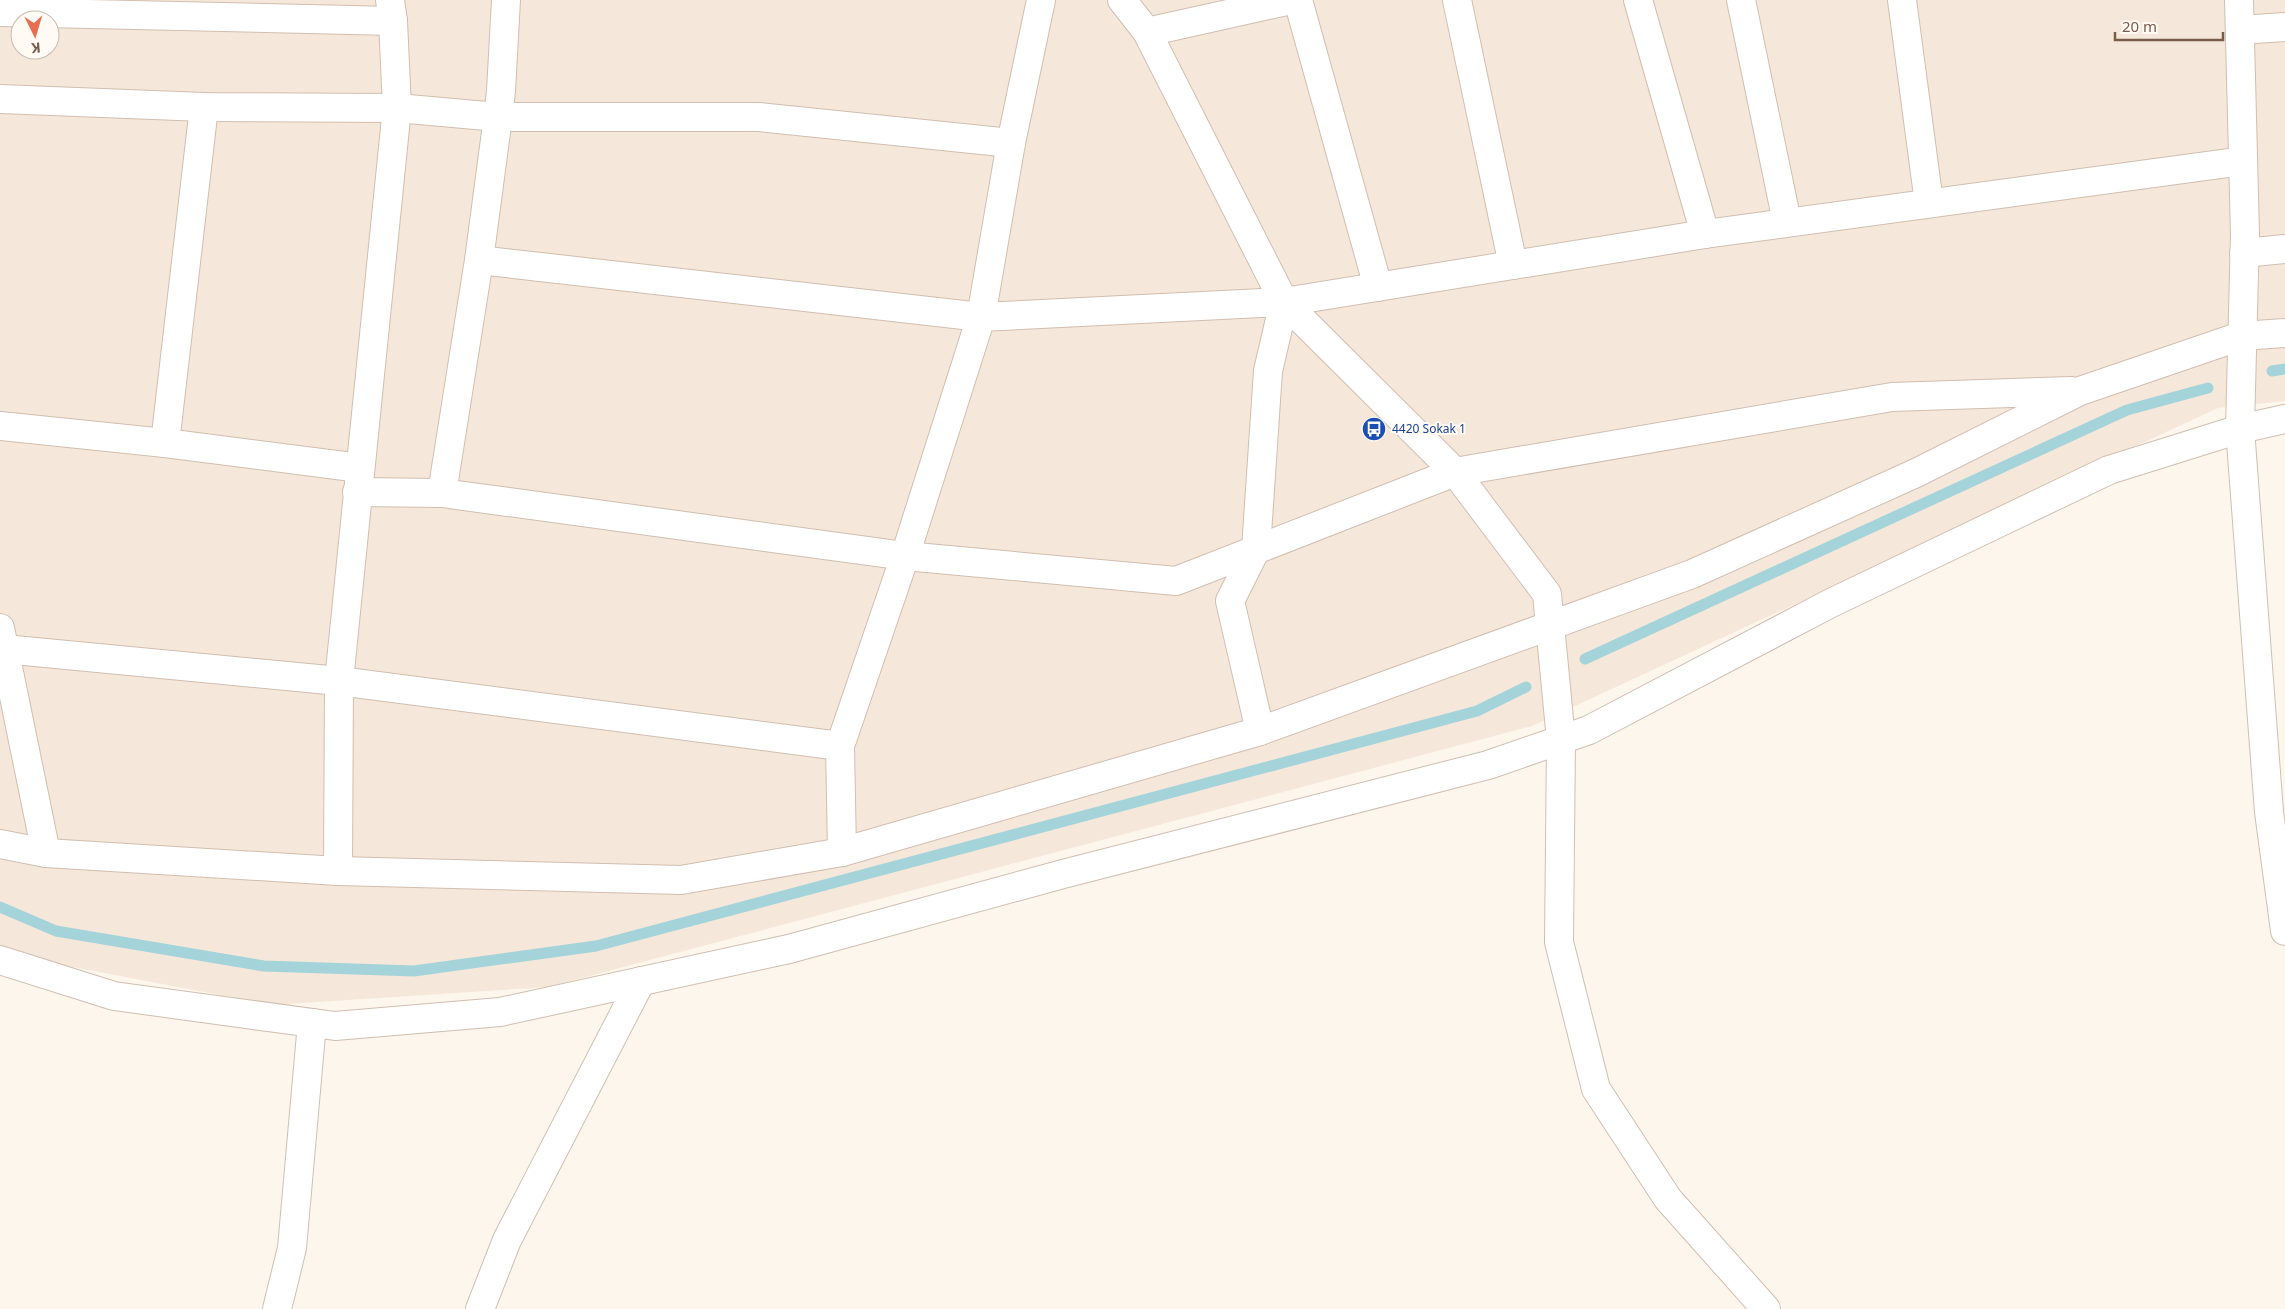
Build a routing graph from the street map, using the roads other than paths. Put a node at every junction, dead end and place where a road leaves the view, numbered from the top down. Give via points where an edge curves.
1 (506, 0) edge
2 (1041, 0) edge
3 (1122, 0) edge
4 (1291, 0) edge
5 (1298, 0) edge
6 (1456, 0) edge
7 (1638, 0) edge
8 (1741, 0) edge
9 (1902, 0) edge
10 (2239, 0) edge
11 (392, 10) edge
12 (0, 12) edge
13 (2285, 27) edge
14 (2240, 30) junction
15 (1147, 32) junction
16 (0, 99) edge
17 (204, 107) junction
18 (397, 108) junction
19 (498, 117) junction
20 (1011, 143) junction
21 (2243, 161) junction
22 (1930, 203) junction
23 (1787, 222) junction
24 (1705, 234) junction
25 (2285, 249) edge
26 (2244, 254) junction
27 (479, 260) junction
28 (1512, 265) junction
29 (1378, 287) junction
30 (1284, 302) junction
31 (980, 317) junction
32 (2285, 332) edge
33 (2241, 336) junction
34 (2080, 391) junction
35 (2285, 419) edge
36 (0, 426) edge
37 (2240, 429) junction
38 (165, 443) junction
39 (1454, 472) junction
40 (359, 480) junction
41 (442, 493) junction
42 (1256, 549) junction
43 (905, 556) junction
44 (1551, 624) junction
45 (2, 638) edge
46 (339, 681) junction
47 (1260, 731) junction
48 (1561, 740) junction
49 (840, 746) junction
50 (0, 844) edge
51 (842, 852) junction
52 (46, 853) junction
53 (338, 871) junction
54 (2285, 931) edge
55 (0, 960) edge
56 (641, 981) junction
57 (312, 1023) junction
58 (277, 1309) edge
59 (480, 1309) edge
60 (1766, 1309) edge

1 - 19 street
2 - 20 street
3 - 15 street
4 - 15 street
5 - 29 street
6 - 28 street
7 - 24 street
8 - 23 street
9 - 22 street
10 - 14 street
11 - 12 street
11 - 18 street
13 - 14 street
14 - 21 street
15 - 30 street
16 - 17 street
17 - 18 street
17 - 38 street
18 - 19 street
18 - 40 street
19 - 20 street via 759,117
19 - 27 street
20 - 31 street
21 - 22 street
21 - 26 street
22 - 23 street
23 - 24 street
24 - 28 street
25 - 26 street
26 - 33 street
27 - 31 street
27 - 41 street
28 - 29 street
29 - 30 street
30 - 31 street
30 - 39 street
30 - 42 street via 1268,371
31 - 43 street
32 - 33 street
33 - 34 street
33 - 37 street
34 - 39 street via 1892,398
34 - 44 street via 1916,473 1692,574
35 - 37 street
36 - 38 street
37 - 48 street via 2109,470 1831,603 1589,730
37 - 54 street via 2269,812
38 - 40 street
39 - 42 street
39 - 44 street via 1547,594
40 - 41 street
40 - 46 street
41 - 43 street
42 - 43 street via 1176,581
42 - 47 street via 1230,602
43 - 49 street
44 - 47 street
44 - 48 street
45 - 46 street
45 - 52 street
46 - 49 street
46 - 53 street
47 - 51 street
48 - 56 street via 1488,765 789,948
48 - 60 street via 1559,942 1596,1089 1668,1199
49 - 51 street
50 - 52 street
51 - 53 street via 681,880
52 - 53 street
55 - 57 street via 114,996
56 - 57 street via 500,1012 335,1026
56 - 59 street via 506,1240
57 - 58 street via 292,1248

